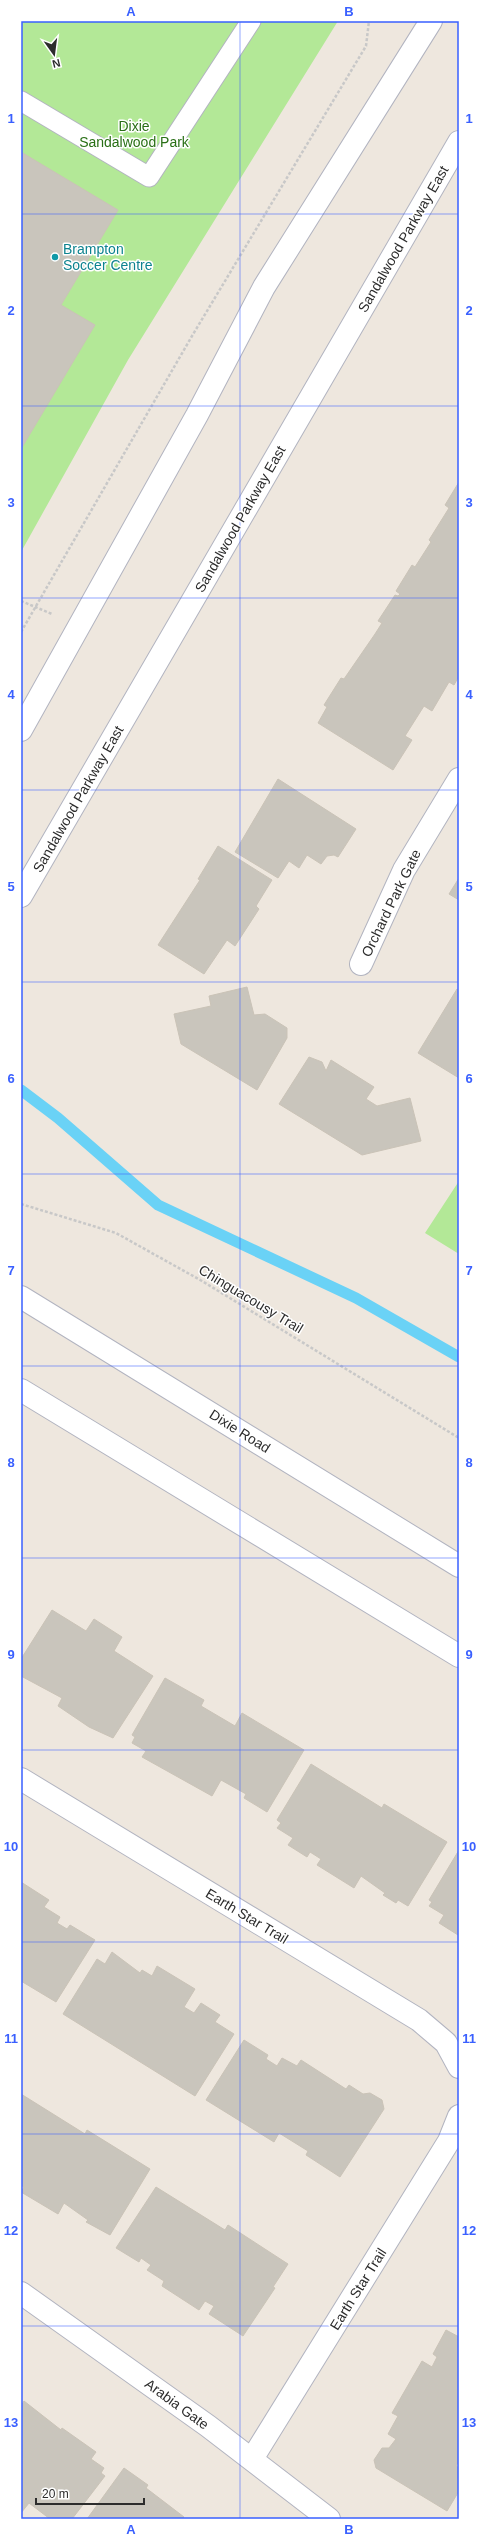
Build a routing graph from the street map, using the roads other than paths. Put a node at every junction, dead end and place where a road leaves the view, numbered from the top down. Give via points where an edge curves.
1 (251, 21) edge
2 (431, 21) edge
3 (21, 101) edge
4 (459, 142) edge
5 (21, 730) edge
6 (459, 780) edge
7 (21, 896) edge
8 (361, 964) dead end
9 (21, 1297) edge
10 (21, 1390) edge
11 (459, 1566) edge
12 (459, 1656) edge
13 (21, 1779) edge
14 (459, 2068) edge
15 (459, 2116) edge
16 (21, 2293) edge
17 (252, 2459) junction
18 (329, 2519) edge

1 - 3 lane via 149,177
2 - 5 main road via 264,287 197,415
4 - 7 main road, Sandalwood Parkway East
6 - 8 main road, Orchard Park Gate via 404,870
9 - 11 main road, Dixie Road
10 - 12 main road
13 - 14 main road, Earth Star Trail via 419,2020 446,2043
15 - 17 main road, Earth Star Trail via 449,2141
16 - 17 main road, Arabia Gate
17 - 18 main road, Arabia Gate

